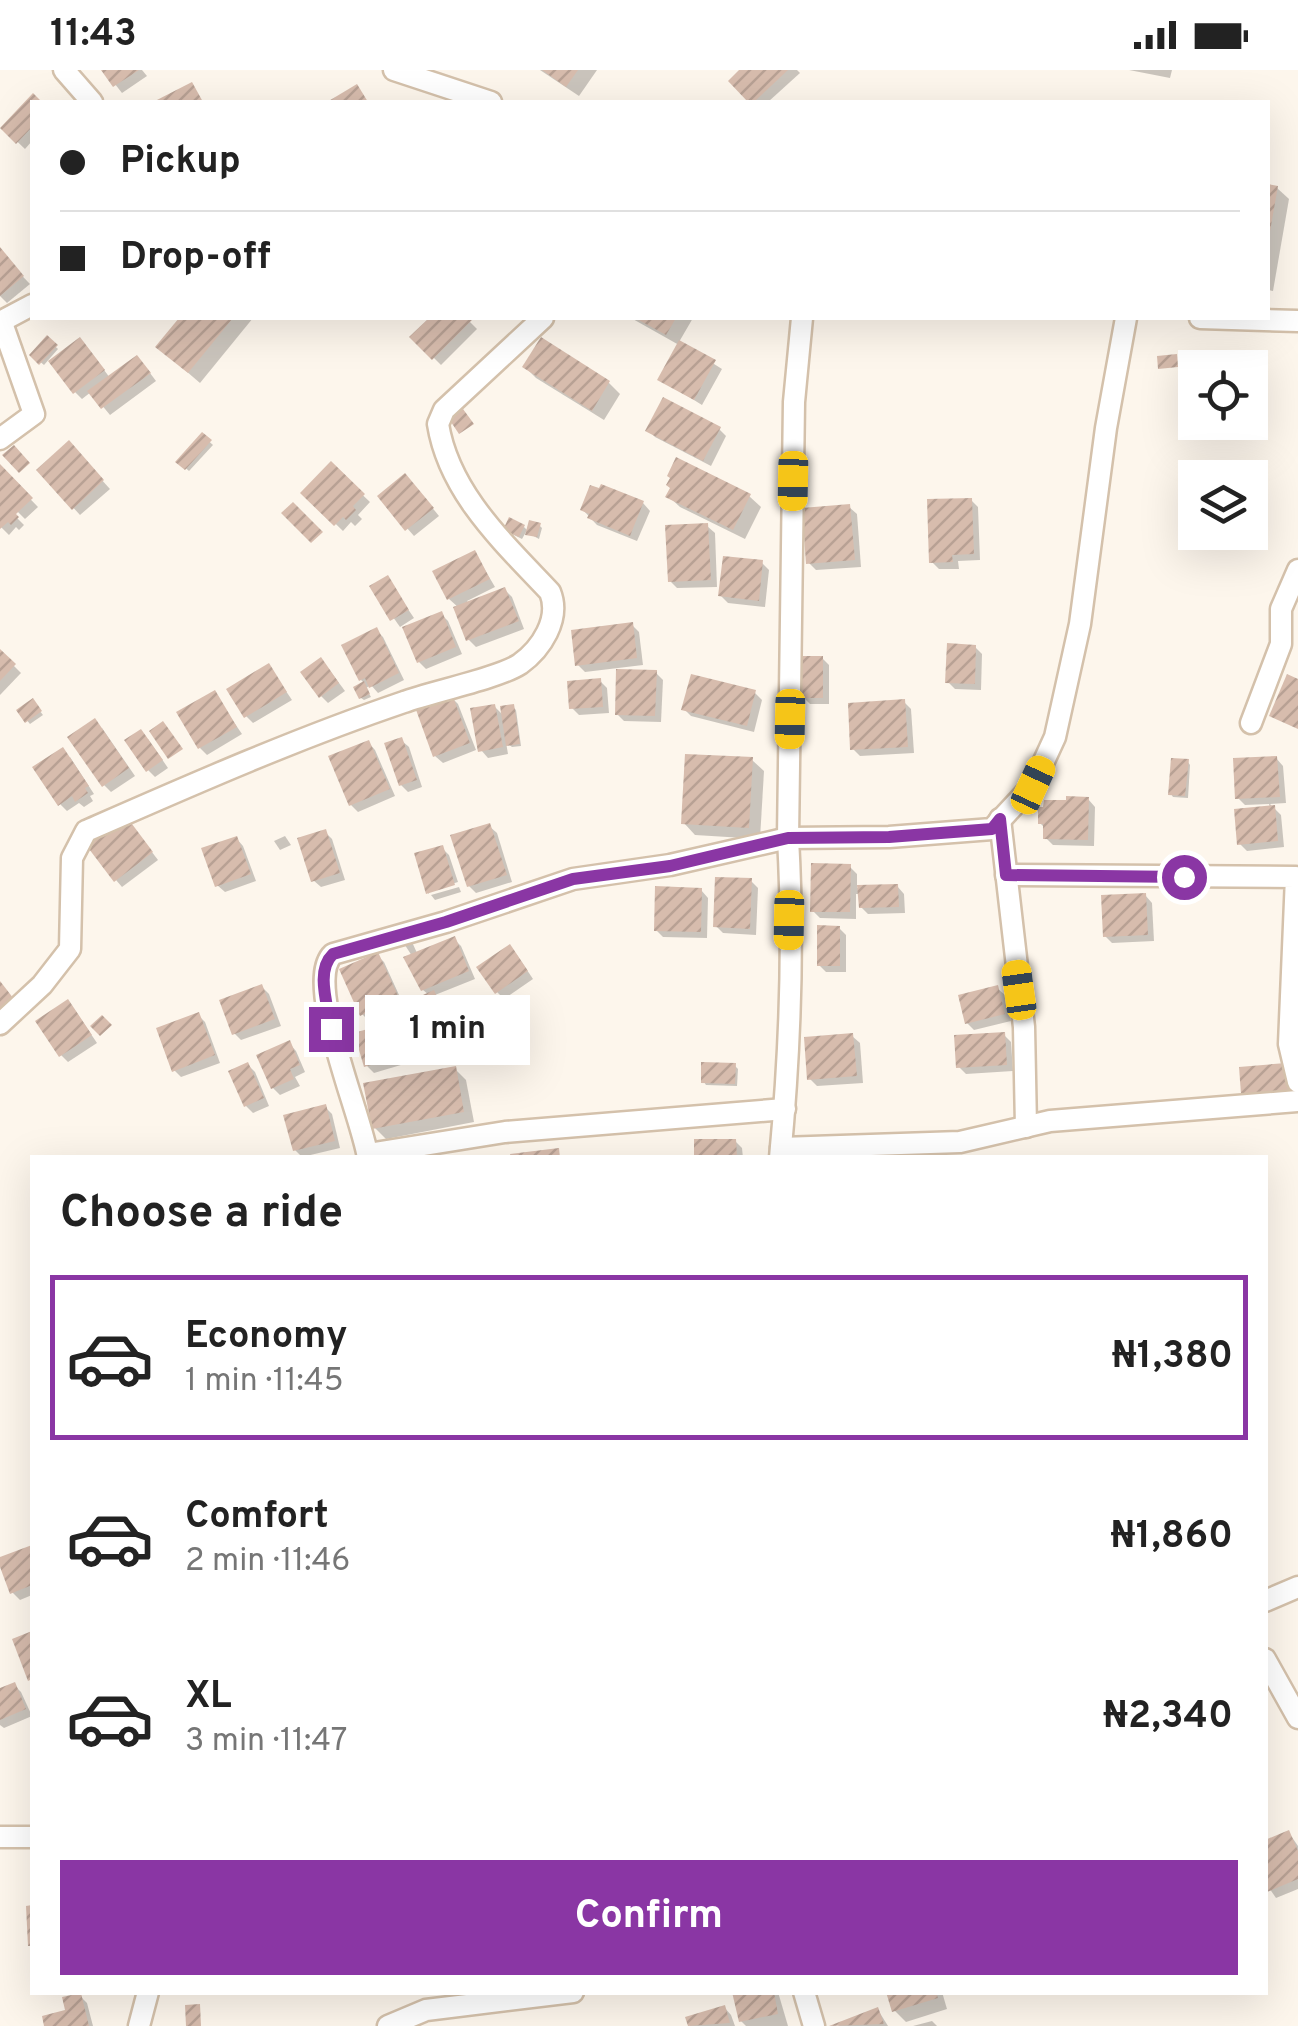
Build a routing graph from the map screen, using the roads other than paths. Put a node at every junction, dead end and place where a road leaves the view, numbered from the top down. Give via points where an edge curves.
1 (64, 70) edge
2 (394, 70) edge
3 (90, 100) edge
4 (485, 100) edge
5 (30, 305) edge
6 (540, 320) edge
7 (802, 320) edge
8 (1126, 320) edge
9 (1265, 320) edge
10 (1298, 321) edge
11 (1, 322) edge
12 (0, 438) edge
13 (1298, 570) edge
14 (1250, 723) dead end
15 (1000, 819) junction
16 (788, 838) junction
17 (1006, 875) junction
18 (0, 1024) edge
19 (1298, 1082) edge
20 (1298, 1100) edge
21 (785, 1110) junction
22 (1026, 1126) junction
23 (781, 1153) edge
24 (368, 1155) edge
25 (374, 1155) edge
26 (1298, 1587) edge
27 (1268, 1600) edge
28 (1268, 1665) edge
29 (1298, 1718) edge
30 (0, 1837) edge
31 (30, 1837) edge
32 (147, 1995) edge
33 (548, 1995) edge
34 (805, 1995) edge
35 (138, 2026) edge
36 (388, 2026) edge
37 (814, 2026) edge

1 - 3 street
2 - 4 street
5 - 11 street
6 - 18 street via 444,410 438,424 453,471 480,518 550,592 554,607 538,646 514,667 249,758 86,831 72,858 70,949
7 - 16 street via 794,402
8 - 15 street via 1080,624 1055,737 1033,785
9 - 10 street
11 - 12 street via 34,414
13 - 14 street via 1281,609 1281,644
15 - 16 street via 992,829
15 - 17 street
16 - 21 street
16 - 24 street via 670,866 573,879 333,954 323,970 331,1029
17 - 19 street via 1296,877 1289,1044
17 - 22 street via 1024,1027
20 - 22 street
21 - 23 street
21 - 25 street via 506,1132
22 - 23 street via 960,1142
26 - 27 street
28 - 29 street
30 - 31 street
32 - 35 street
33 - 36 street via 426,2010
34 - 37 street

